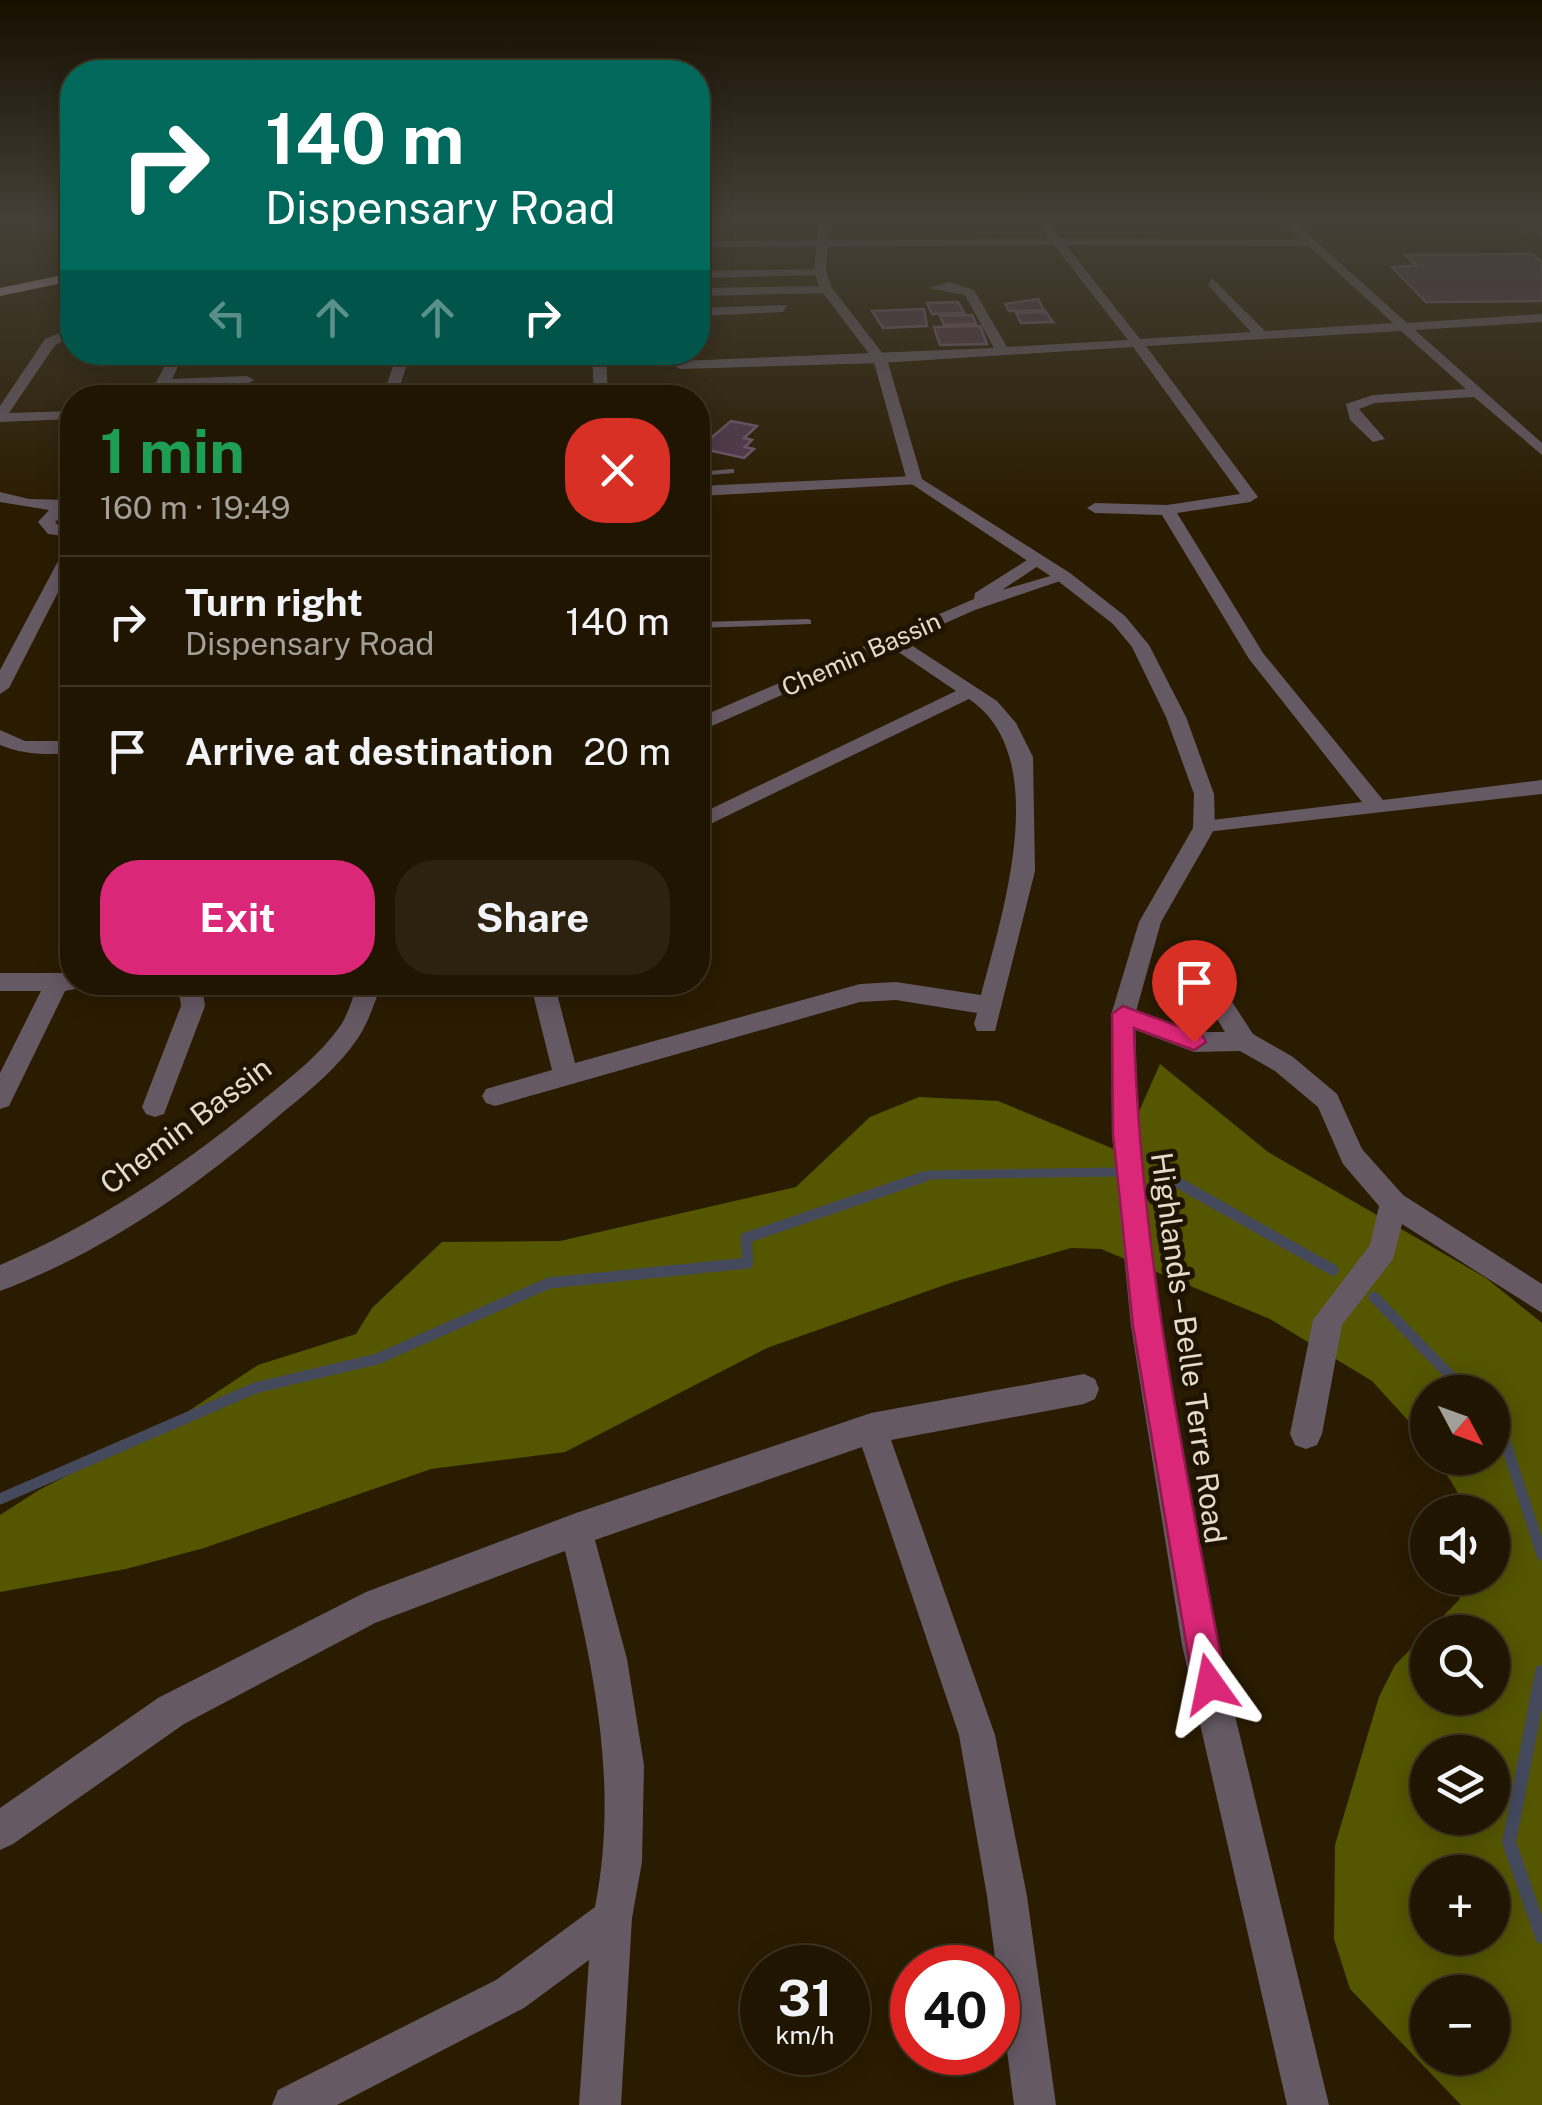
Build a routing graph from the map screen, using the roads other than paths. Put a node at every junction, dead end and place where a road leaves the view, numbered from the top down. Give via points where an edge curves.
1 (850, 317) edge
2 (984, 317) edge
3 (1115, 317) edge
4 (1245, 317) edge
5 (1394, 317) edge
6 (1542, 318) edge
7 (1405, 327) junction
8 (60, 335) edge
9 (1262, 336) junction
10 (1135, 344) junction
11 (1002, 348) junction
12 (880, 358) junction
13 (710, 364) edge
14 (172, 365) edge
15 (247, 380) dead end
16 (162, 383) joint
17 (1477, 392) junction
18 (60, 415) edge
19 (0, 417) edge
20 (1378, 439) dead end
21 (1542, 451) edge
22 (731, 471) dead end
23 (710, 473) edge
24 (915, 481) junction
25 (710, 490) edge
26 (0, 496) edge
27 (29, 504) junction
28 (60, 505) edge
29 (1095, 508) dead end
30 (60, 510) edge
31 (1167, 510) junction
32 (50, 526) junction
33 (60, 529) edge
34 (60, 538) edge
35 (1035, 560) junction
36 (60, 572) edge
37 (1064, 578) junction
38 (968, 606) junction
39 (808, 622) dead end
40 (710, 625) edge
41 (892, 640) junction
42 (0, 688) edge
43 (971, 691) junction
44 (710, 720) edge
45 (0, 736) edge
46 (60, 747) edge
47 (1542, 787) edge
48 (1376, 805) junction
49 (710, 816) edge
50 (1204, 828) junction
51 (1187, 951) dead end
52 (60, 981) edge
53 (0, 982) edge
54 (60, 990) edge
55 (191, 995) edge
56 (365, 995) edge
57 (545, 995) edge
58 (1123, 1014) junction
59 (1244, 1042) junction
60 (566, 1076) junction
61 (496, 1096) dead end
62 (0, 1099) edge
63 (155, 1107) dead end
64 (1393, 1202) junction
65 (0, 1278) edge
66 (1542, 1300) edge
67 (1084, 1389) dead end
68 (871, 1428) junction
69 (1306, 1434) dead end
70 (576, 1530) junction
71 (0, 1831) edge
72 (612, 1918) junction
73 (293, 2105) edge
74 (600, 2105) edge
75 (1034, 2105) edge
76 (1308, 2105) edge

1 - 12 street
2 - 11 street
3 - 10 street
4 - 9 street
5 - 7 street
6 - 7 street
7 - 9 street
7 - 17 street
8 - 19 street
9 - 10 street
10 - 11 street
10 - 31 street via 1250,497
11 - 12 street
12 - 13 street
12 - 24 street
14 - 16 street
15 - 16 street
17 - 20 street via 1373,399 1351,407
17 - 21 street
18 - 19 street
22 - 23 lane
24 - 25 street
24 - 35 street
26 - 27 street
27 - 28 street
27 - 32 street
29 - 31 street
30 - 32 street via 50,516
31 - 48 street via 1255,655
32 - 33 street
32 - 34 street
35 - 37 street
35 - 38 street
36 - 42 street
37 - 38 street
37 - 50 street via 1140,645 1190,753 1204,794
38 - 41 street, Chemin Bassin
39 - 40 lane
41 - 43 street
41 - 44 street, Chemin Bassin
43 - 49 street
43 - 60 street via 1006,723 1023,757 1024,871 988,1015 896,991 860,993
45 - 46 street
47 - 48 street
48 - 50 street
50 - 58 street, Highlands – Belle Terre Road via 1150,922
51 - 59 street
52 - 53 street
54 - 62 street
55 - 63 street via 193,1006
56 - 65 street, Chemin Bassin via 339,1044 256,1120 140,1206 44,1261
57 - 60 street
58 - 59 street via 1194,1042
58 - 76 street, Highlands – Belle Terre Road via 1125,1134 1149,1345 1200,1645
59 - 64 street via 1328,1101 1352,1156
60 - 61 street
64 - 66 street
64 - 69 street via 1383,1250 1328,1320
67 - 68 street
68 - 70 street
68 - 75 street via 976,1735
70 - 71 street via 348,1618 171,1711
70 - 72 street via 609,1658 624,1765 623,1862
72 - 73 street via 510,1994
72 - 74 street

